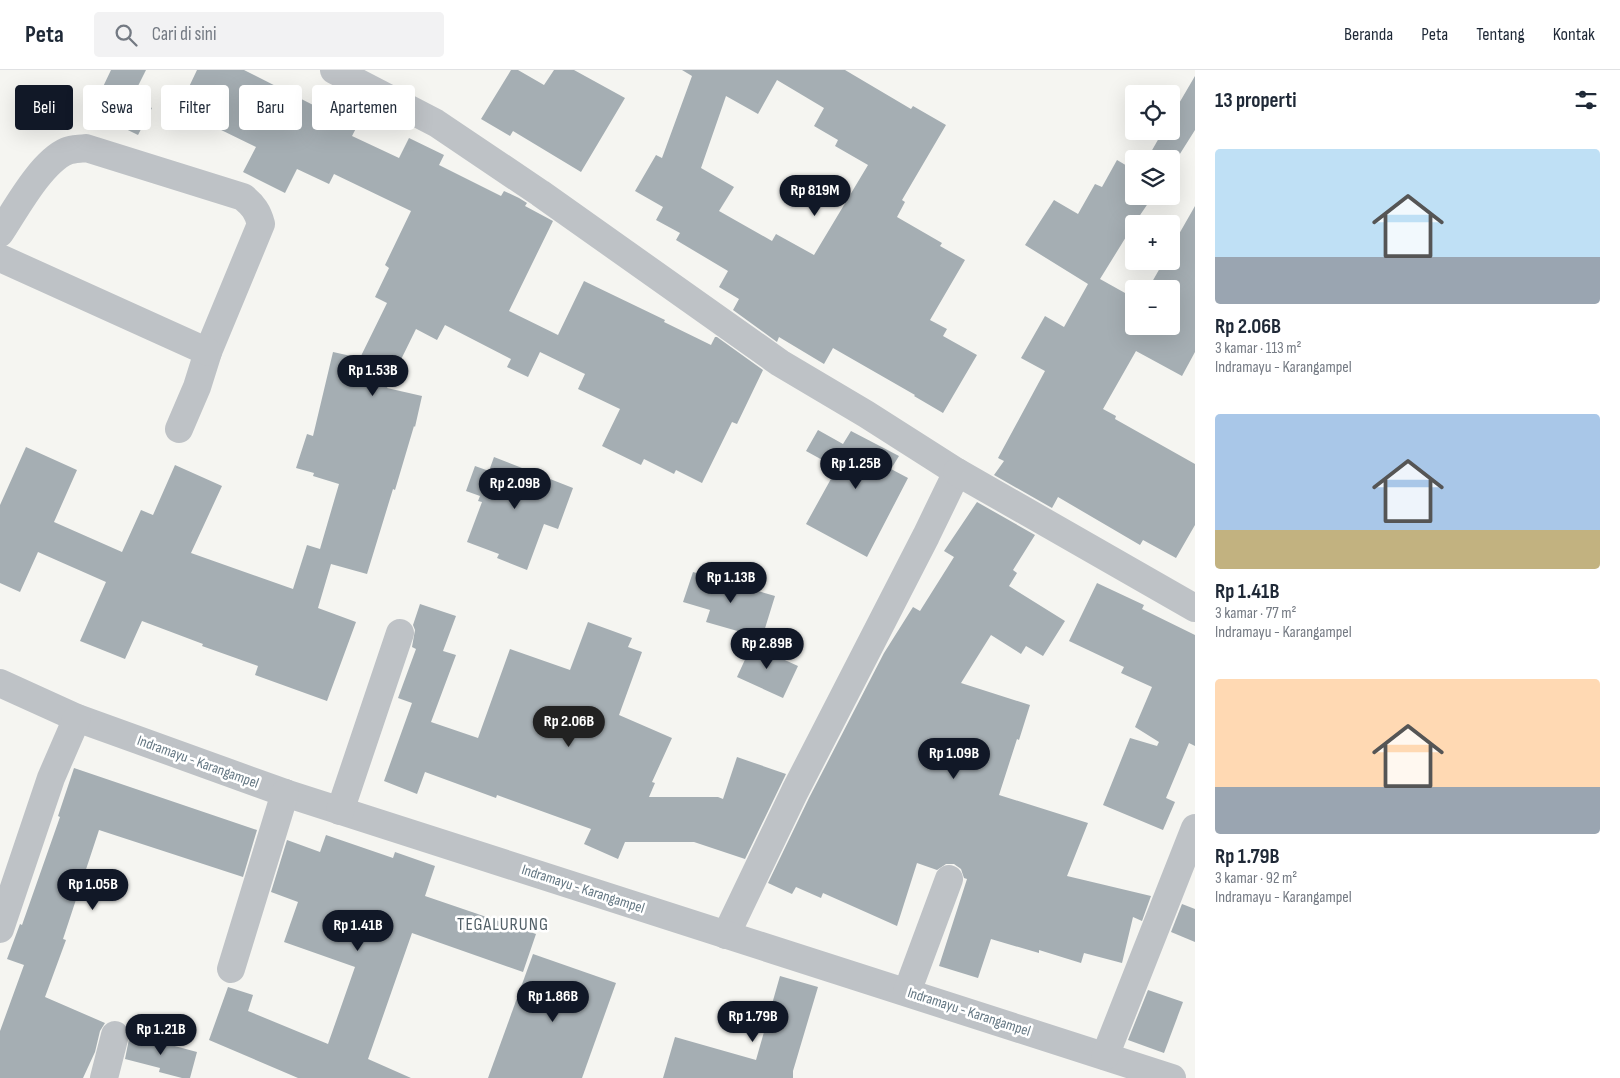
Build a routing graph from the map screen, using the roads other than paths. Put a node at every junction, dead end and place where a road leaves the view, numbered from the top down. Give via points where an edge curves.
1 (334, 70) edge
2 (0, 233) edge
3 (0, 258) edge
4 (208, 352) junction
5 (179, 429) dead end
6 (957, 472) junction
7 (1195, 608) edge
8 (400, 633) dead end
9 (0, 683) edge
10 (77, 718) junction
11 (285, 793) junction
12 (340, 811) junction
13 (1195, 828) edge
14 (949, 879) dead end
15 (0, 929) edge
16 (726, 935) junction
17 (231, 969) dead end
18 (907, 992) junction
19 (115, 1035) dead end
20 (1105, 1056) junction
21 (104, 1078) edge
22 (1172, 1078) edge

1 - 6 street via 436,123 780,363
2 - 4 street via 49,162 67,151 86,148 243,197 258,213 261,224
3 - 4 street
4 - 5 street
6 - 7 street
6 - 16 street
8 - 12 street
9 - 10 street, Indramayu - Karangampel
10 - 11 street, Indramayu - Karangampel
10 - 15 street via 51,778
11 - 12 street, Indramayu - Karangampel
11 - 17 street
12 - 16 street, Indramayu - Karangampel
13 - 20 street
14 - 18 street
16 - 18 street, Indramayu - Karangampel
18 - 20 street, Indramayu - Karangampel
19 - 21 street
20 - 22 street, Indramayu - Karangampel

